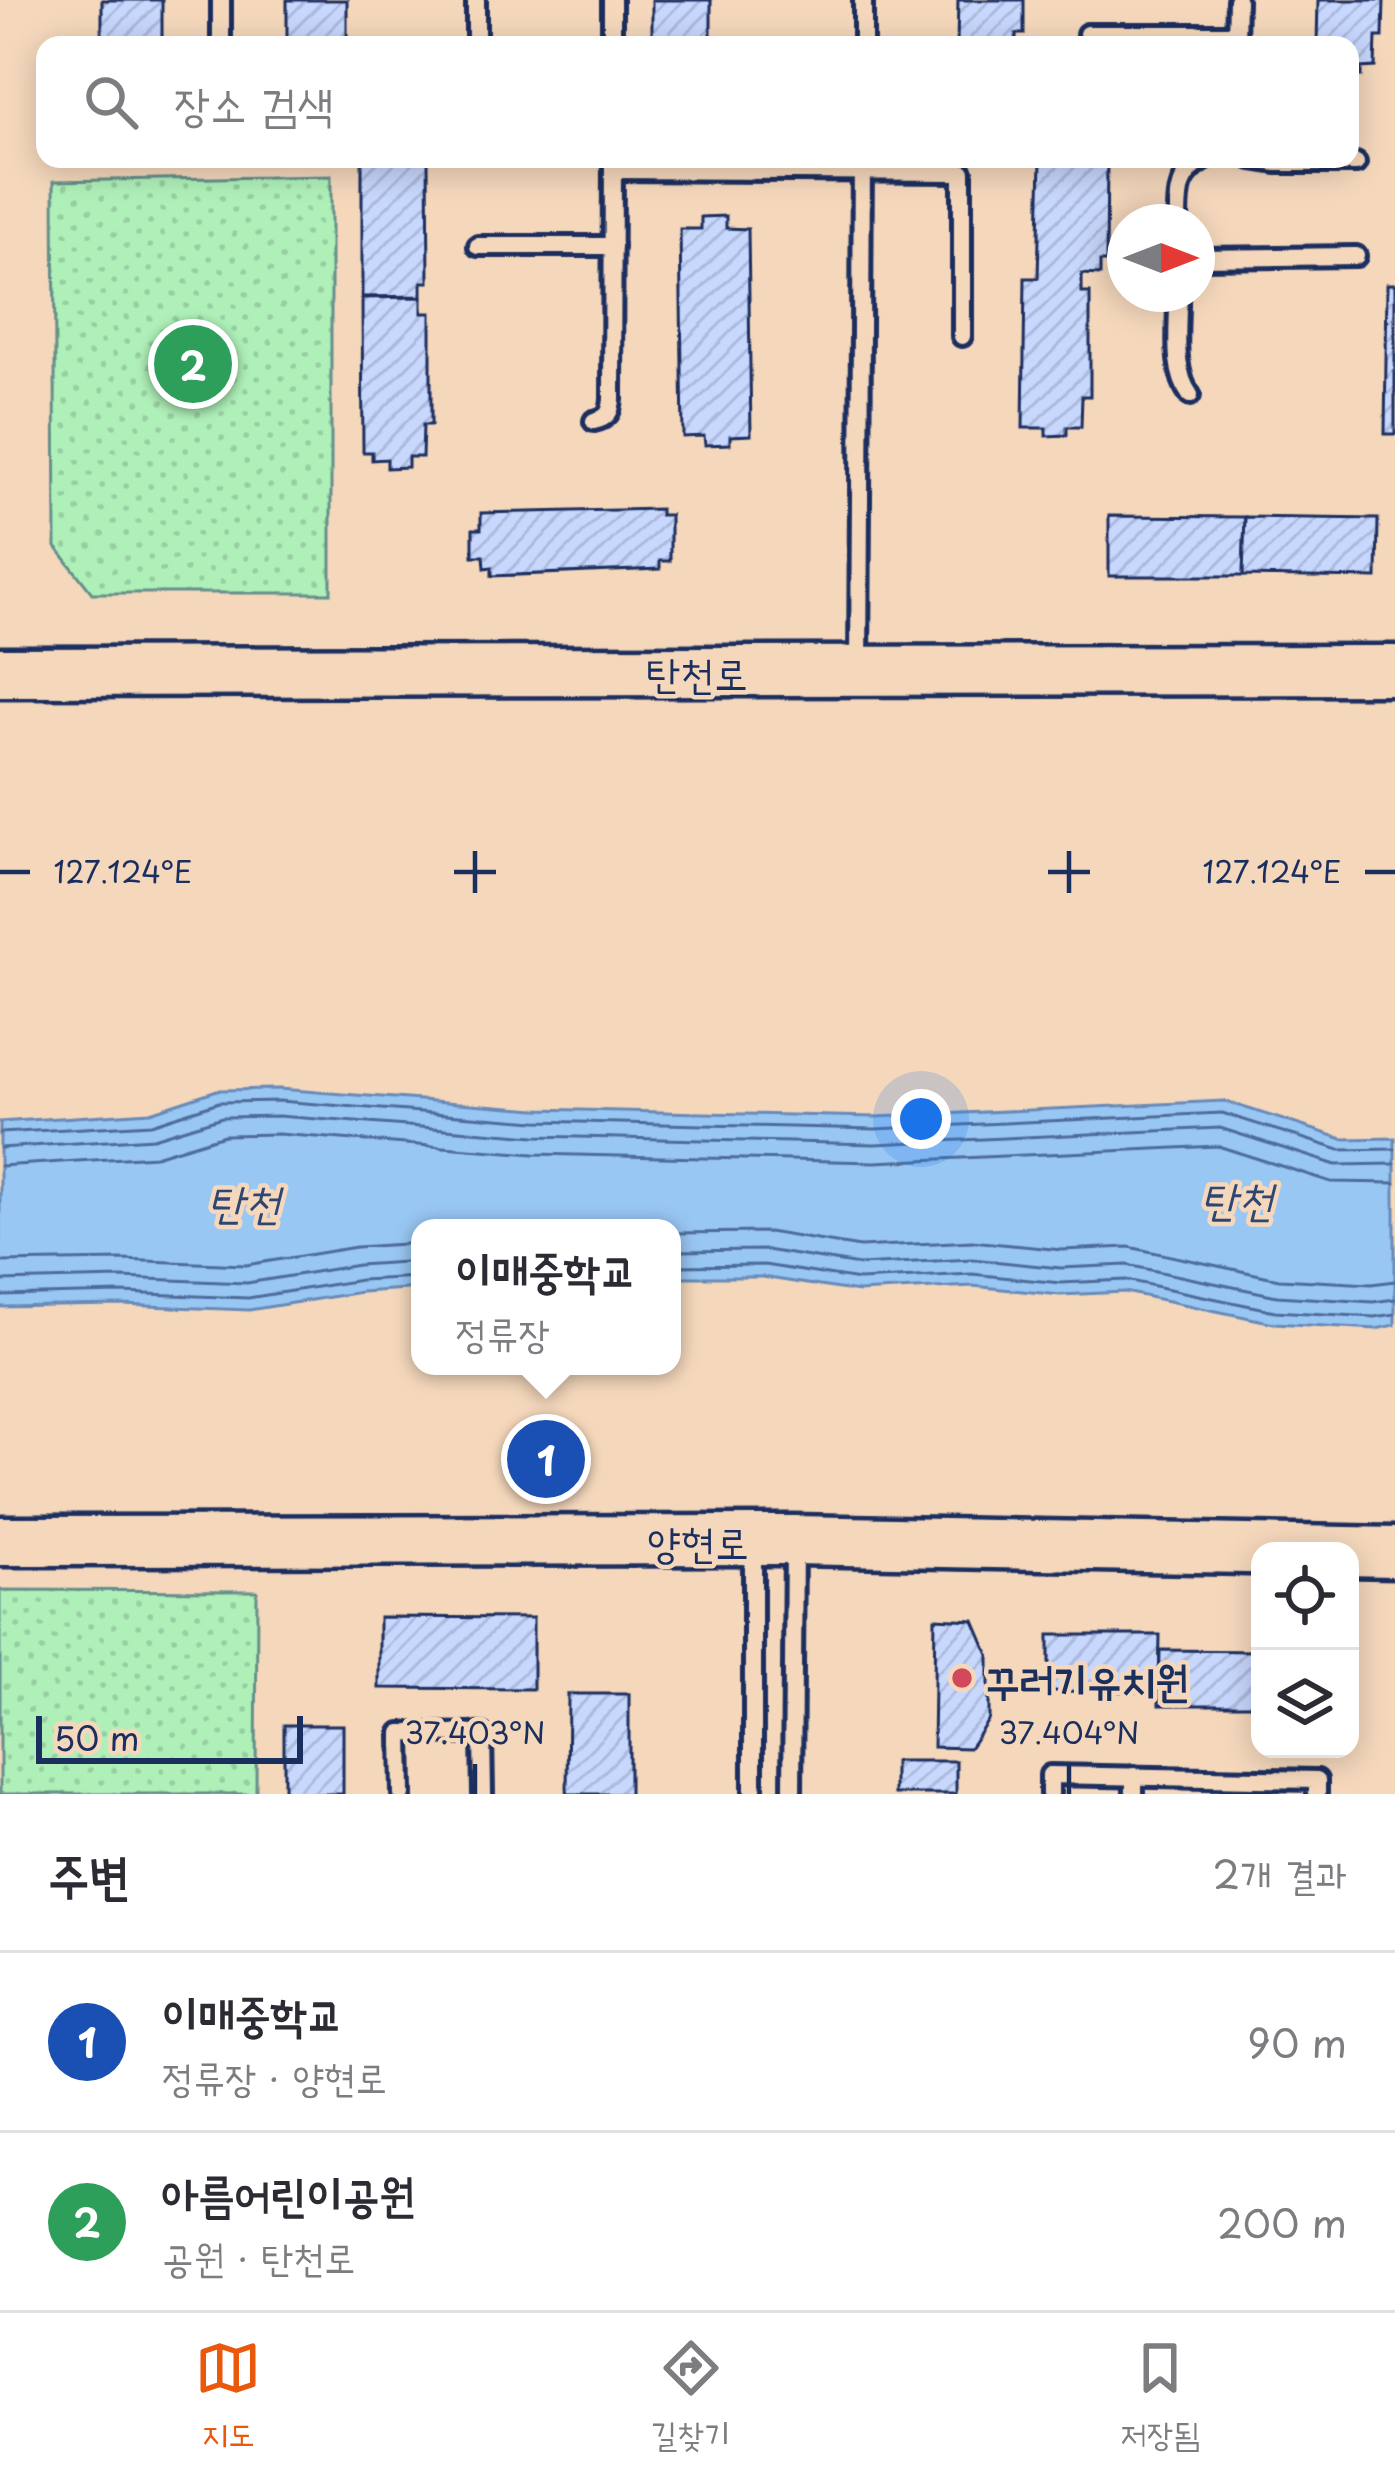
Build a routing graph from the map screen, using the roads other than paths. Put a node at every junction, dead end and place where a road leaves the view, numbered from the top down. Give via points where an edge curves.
1 (221, 0) edge
2 (476, 0) edge
3 (612, 0) edge
4 (863, 0) edge
5 (1237, 0) edge
6 (1087, 34) dead end
7 (221, 36) edge
8 (476, 36) edge
9 (612, 36) edge
10 (863, 36) edge
11 (1137, 36) edge
12 (1236, 36) edge
13 (614, 168) edge
14 (862, 168) edge
15 (905, 168) edge
16 (1190, 168) edge
17 (1179, 204) edge
18 (478, 246) dead end
19 (613, 246) junction
20 (1356, 256) dead end
21 (1215, 258) edge
22 (1178, 312) edge
23 (962, 336) dead end
24 (1190, 395) dead end
25 (594, 421) dead end
26 (1395, 670) edge
27 (859, 671) junction
28 (0, 672) edge
29 (774, 1540) junction
30 (0, 1541) edge
31 (1395, 1552) edge
32 (1134, 1785) edge
33 (1231, 1786) edge
34 (402, 1794) edge
35 (482, 1794) edge
36 (753, 1794) edge
37 (792, 1794) edge
38 (1050, 1794) edge
39 (1317, 1794) edge

1 - 7 lane
2 - 8 lane
3 - 9 lane
4 - 10 lane
5 - 12 lane
6 - 11 lane
13 - 19 lane
14 - 27 lane
15 - 23 lane via 962,172
16 - 17 lane
18 - 19 lane
19 - 25 lane via 611,410
20 - 21 lane
22 - 24 lane via 1181,383
26 - 27 main road, 탄천로
27 - 28 main road, 탄천로
29 - 30 main road, 양현로
29 - 31 main road, 양현로
29 - 36 lane
29 - 37 lane
32 - 33 lane
32 - 38 lane via 1050,1775
33 - 39 lane via 1317,1780
34 - 35 lane via 401,1733 482,1735

